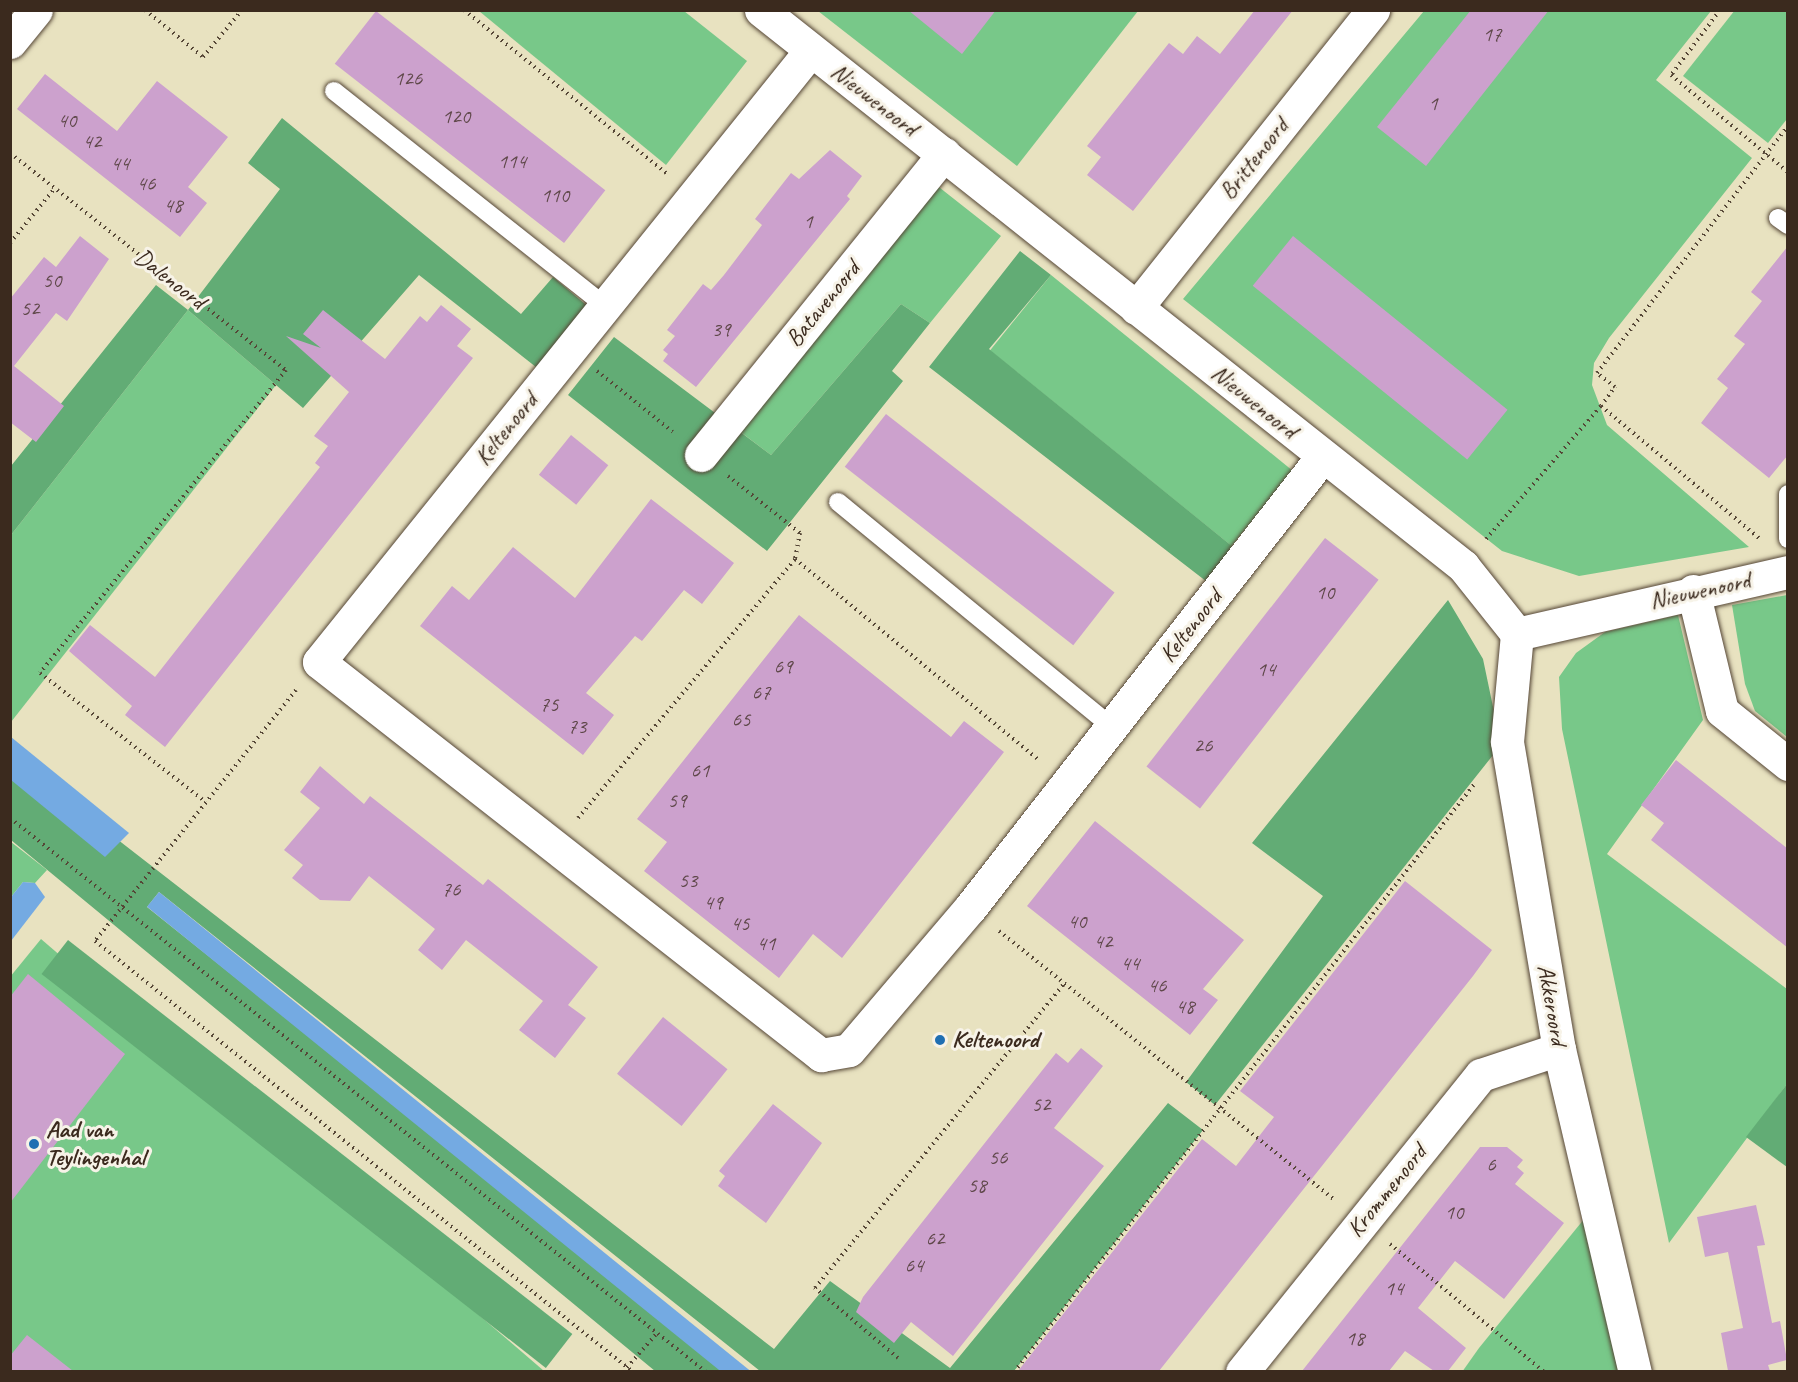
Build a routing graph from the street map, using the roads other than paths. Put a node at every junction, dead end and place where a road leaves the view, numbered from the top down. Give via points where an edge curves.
1 (36, 10) edge
2 (761, 10) edge
3 (1373, 10) edge
4 (10, 42) edge
5 (811, 51) junction
6 (334, 91) dead end
7 (944, 154) junction
8 (605, 306) junction
9 (1136, 308) junction
10 (702, 455) road end
11 (1322, 457) junction
12 (1788, 494) edge
13 (838, 501) dead end
14 (1788, 539) edge
15 (1782, 573) edge
16 (1693, 591) junction
17 (1517, 634) junction
18 (1112, 727) junction
19 (1788, 764) edge
20 (1559, 1049) junction
21 (1242, 1371) edge
22 (1635, 1371) edge

1 - 4 street
2 - 5 street, Nieuwenoord
3 - 9 street, Brittenoord
5 - 7 street, Nieuwenoord
5 - 8 street, Keltenoord
6 - 8 lane
7 - 9 street, Nieuwenoord
7 - 10 street, Batavenoord
8 - 18 street, Keltenoord via 319,662 821,1055 849,1050 970,908
9 - 11 street, Nieuwenoord
11 - 17 street, Nieuwenoord via 1463,566
11 - 18 street, Keltenoord
12 - 14 lane
13 - 18 lane
15 - 16 street, Nieuwenoord
16 - 17 street, Nieuwenoord
16 - 19 street via 1722,711
17 - 20 street, Akkeroord via 1507,742
20 - 21 street, Krommenoord via 1481,1076
20 - 22 street, Akkeroord

